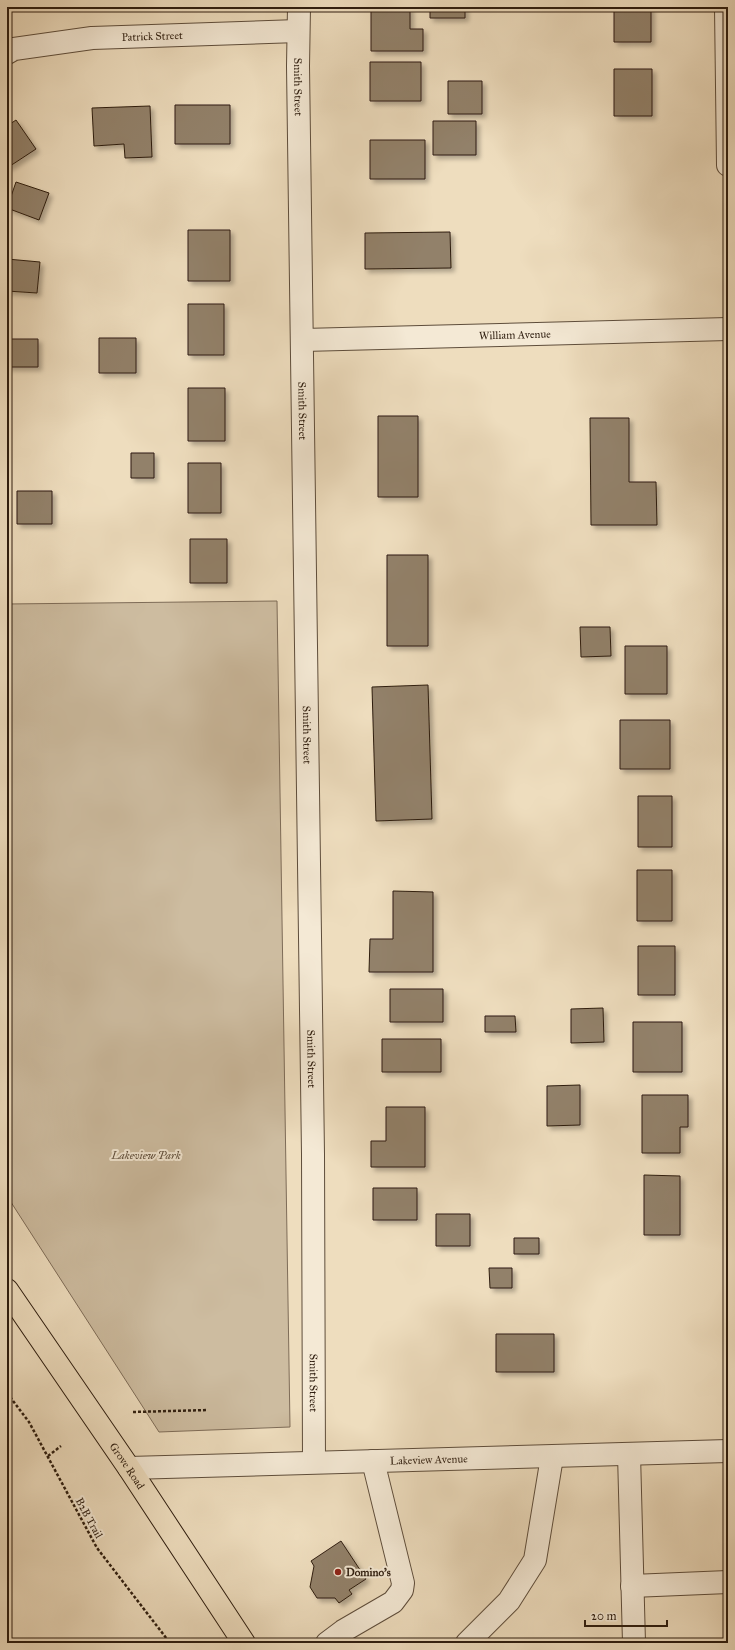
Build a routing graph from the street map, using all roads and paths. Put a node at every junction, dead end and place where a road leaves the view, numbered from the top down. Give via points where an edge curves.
1 (299, 7) edge
2 (726, 7) edge
3 (298, 31) junction
4 (7, 53) edge
5 (728, 165) edge
6 (728, 329) edge
7 (303, 340) junction
8 (7, 1290) edge
9 (7, 1393) edge
10 (208, 1410) dead end
11 (133, 1412) dead end
12 (61, 1446) dead end
13 (728, 1451) edge
14 (629, 1454) junction
15 (48, 1456) junction
16 (552, 1457) junction
17 (373, 1461) junction
18 (314, 1462) junction
19 (129, 1468) junction
20 (728, 1582) edge
21 (632, 1586) junction
22 (170, 1643) edge
23 (244, 1643) edge
24 (327, 1643) edge
25 (467, 1643) edge
26 (634, 1643) edge

1 - 3 street, Smith Street
2 - 5 street
3 - 4 street, Patrick Street via 92,38 14,49
3 - 7 street, Smith Street
6 - 7 street, William Avenue
7 - 18 street, Smith Street via 313,1154
8 - 19 main road, Grove Road
9 - 15 path, B2B Trail via 29,1422
10 - 11 path
12 - 15 path
13 - 14 street, Lakeview Avenue
14 - 16 street, Lakeview Avenue
14 - 21 street
15 - 22 path, B2B Trail via 97,1548
16 - 17 street, Lakeview Avenue
16 - 25 street via 534,1560 509,1601
17 - 18 street, Lakeview Avenue
17 - 24 street via 403,1583 402,1590 393,1602 342,1631
18 - 19 street, Lakeview Avenue
19 - 23 main road, Grove Road
20 - 21 street
21 - 26 street

